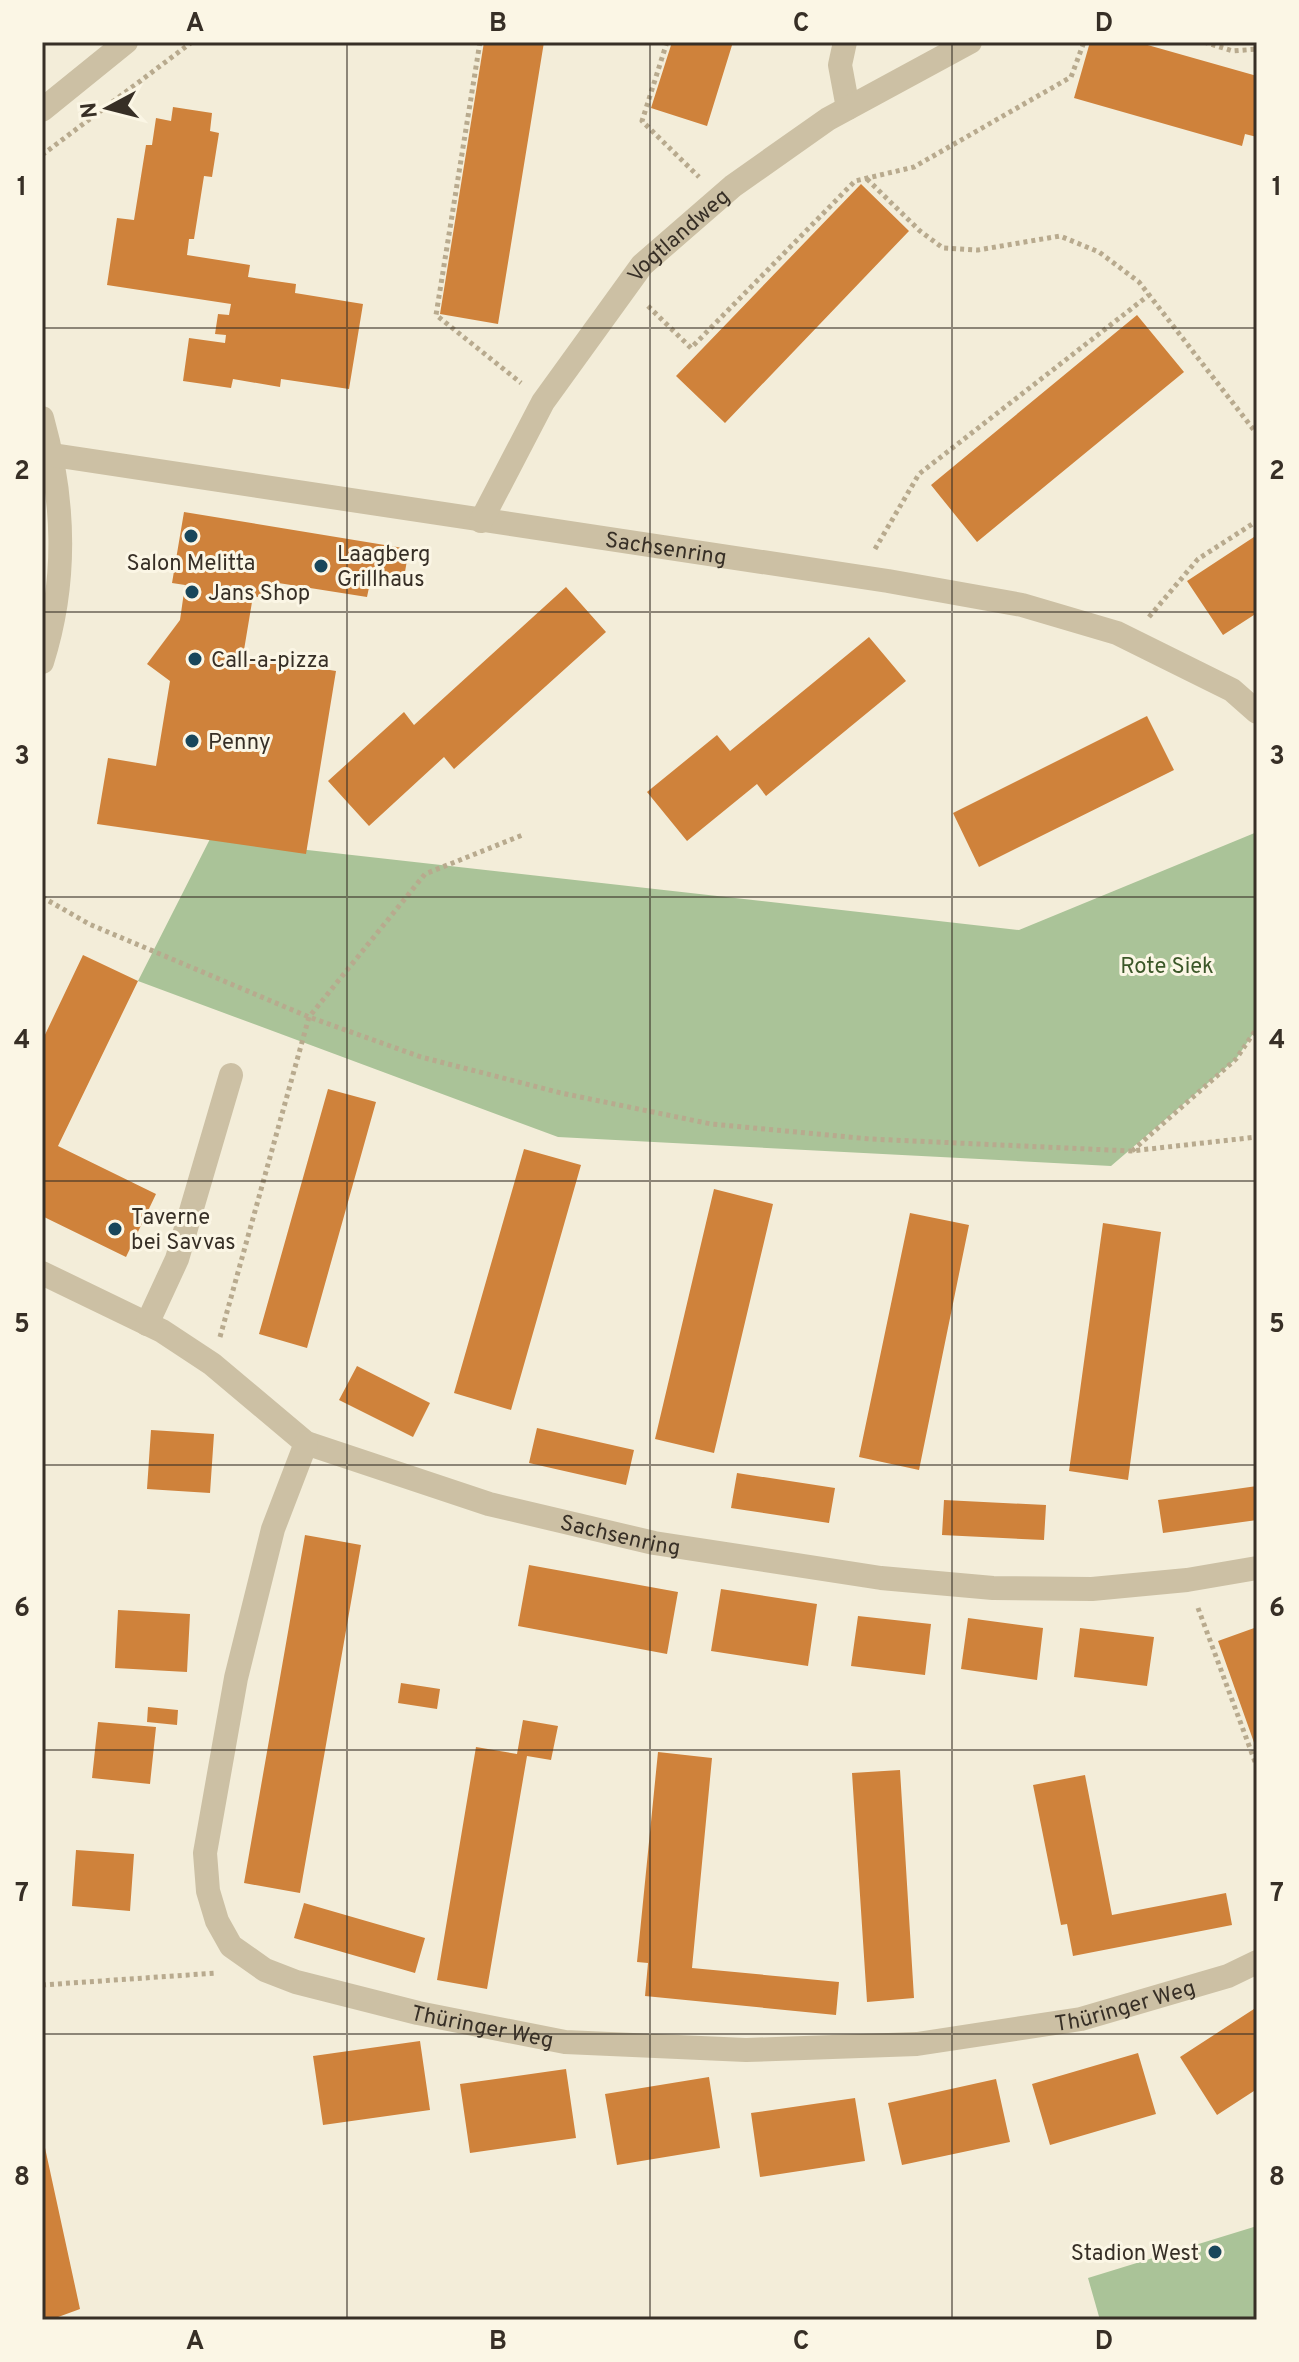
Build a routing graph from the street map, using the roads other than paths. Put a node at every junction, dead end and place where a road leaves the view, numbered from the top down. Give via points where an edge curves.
1 (126, 42) edge
2 (845, 42) edge
3 (970, 42) edge
4 (848, 108) junction
5 (42, 110) edge
6 (42, 418) edge
7 (47, 450) edge
8 (481, 521) junction
9 (42, 662) edge
10 (1257, 712) edge
11 (231, 1075) dead end
12 (42, 1273) edge
13 (147, 1324) junction
14 (306, 1443) junction
15 (1257, 1568) edge
16 (1257, 1962) edge

1 - 5 street
2 - 4 street via 840,65
3 - 4 street, Vogtlandweg
4 - 8 street, Vogtlandweg via 720,197 642,265 543,402
6 - 7 street
7 - 8 street, Sachsenring
7 - 9 street via 63,559
8 - 10 street, Sachsenring via 1022,605 1130,640 1232,690
11 - 13 street via 177,1259
12 - 13 street, Sachsenring
13 - 14 street, Sachsenring via 212,1364
14 - 15 street, Sachsenring via 504,1508 654,1543 881,1578 1007,1589 1092,1589
14 - 16 street, Thüringer Weg via 273,1529 236,1678 205,1853 217,1921 231,1946 265,1970 418,2013 565,2042 746,2050 917,2044 1081,2019 1228,1976

